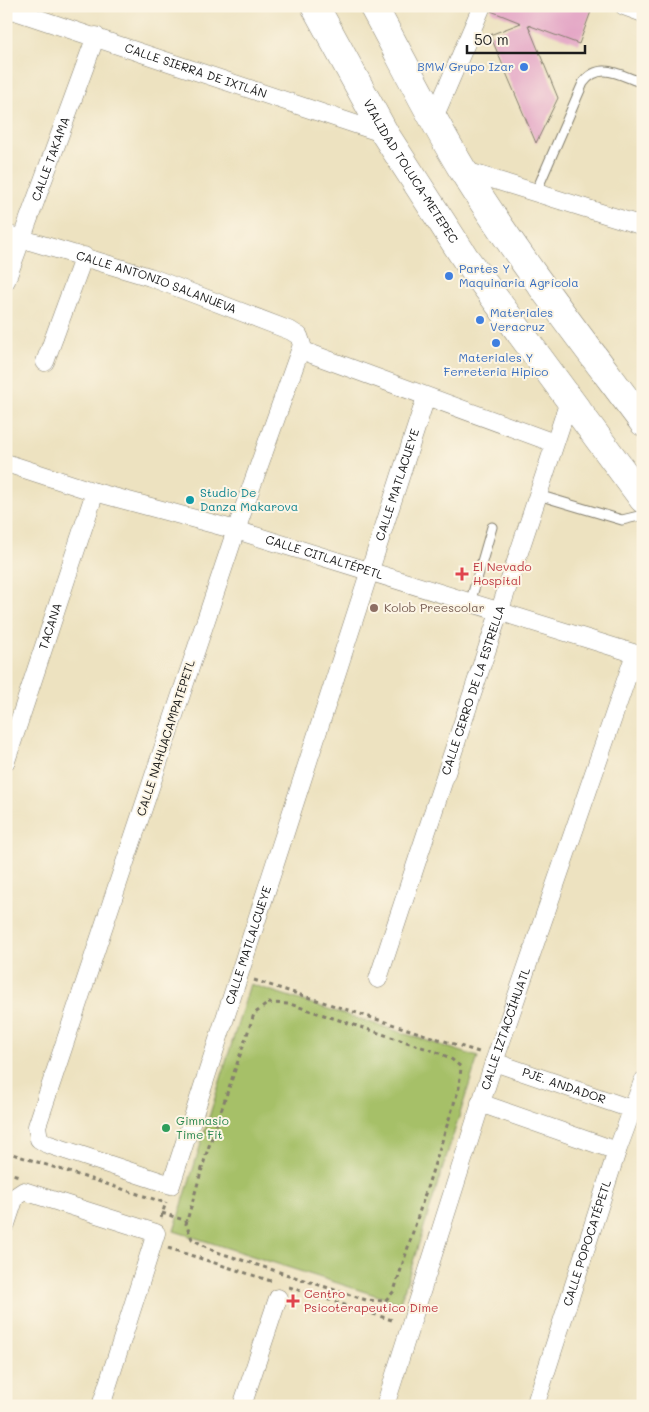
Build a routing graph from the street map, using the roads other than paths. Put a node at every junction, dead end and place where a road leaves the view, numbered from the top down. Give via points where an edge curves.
1 (315, 6) edge
2 (373, 6) edge
3 (482, 6) edge
4 (624, 6) edge
5 (6, 8) edge
6 (643, 13) edge
7 (96, 36) junction
8 (643, 84) edge
9 (433, 120) junction
10 (385, 134) junction
11 (463, 170) junction
12 (536, 192) junction
13 (643, 226) edge
14 (14, 237) edge
15 (84, 256) junction
16 (6, 281) edge
17 (301, 345) junction
18 (45, 362) dead end
19 (426, 397) junction
20 (633, 397) edge
21 (569, 401) junction
22 (643, 422) edge
23 (554, 443) junction
24 (6, 463) edge
25 (95, 492) junction
26 (538, 495) junction
27 (643, 499) edge
28 (643, 515) edge
29 (492, 527) dead end
30 (236, 530) junction
31 (368, 571) junction
32 (470, 603) junction
33 (499, 612) junction
34 (639, 655) edge
35 (6, 760) edge
36 (378, 979) dead end
37 (495, 1059) junction
38 (643, 1081) edge
39 (480, 1103) junction
40 (634, 1110) junction
41 (618, 1151) junction
42 (171, 1185) joint
43 (6, 1224) edge
44 (278, 1298) dead end
45 (101, 1406) edge
46 (242, 1406) edge
47 (385, 1406) edge
48 (535, 1406) edge

1 - 10 highway, VIALIDAD TOLUCA-METEPEC
2 - 9 highway
3 - 9 street
4 - 6 street
5 - 7 street, CALLE SIERRA DE IXTLÁN
7 - 10 street, CALLE SIERRA DE IXTLÁN
7 - 14 street, CALLE TAKAMA
8 - 12 lane via 607,71 597,70 589,74
9 - 11 highway
10 - 21 highway, VIALIDAD TOLUCA-METEPEC via 465,258
11 - 12 street
11 - 20 highway via 586,349
12 - 13 street
14 - 15 street, CALLE ANTONIO SALANUEVA
14 - 16 street, CALLE TAKAMA
15 - 17 street, CALLE ANTONIO SALANUEVA via 150,277 292,331
15 - 18 street
17 - 19 street, CALLE ANTONIO SALANUEVA
17 - 30 street, CALLE NAHUACAMPATEPETL
19 - 23 street, CALLE ANTONIO SALANUEVA
19 - 31 street, CALLE MATLACUEYE
20 - 22 highway
21 - 23 street, CALLE CERRO DE LA ESTRELLA
21 - 27 highway, VIALIDAD TOLUCA-METEPEC
23 - 26 street, CALLE CERRO DE LA ESTRELLA
24 - 25 street, CALLE CITLALTÉPETL
25 - 30 street, CALLE CITLALTÉPETL
25 - 35 street, TACANA
26 - 28 lane via 622,520
26 - 33 street, CALLE CERRO DE LA ESTRELLA
29 - 32 lane
30 - 31 street, CALLE CITLALTÉPETL
30 - 42 street, CALLE NAHUACAMPATEPETL via 37,1126 39,1138 47,1144
31 - 32 street, CALLE CITLALTÉPETL
31 - 42 street, CALLE MATLALCUEYE
32 - 33 street, CALLE CITLALTÉPETL
33 - 34 street, CALLE CITLALTÉPETL
33 - 36 street, CALLE CERRO DE LA ESTRELLA
34 - 37 street, CALLE IZTACCÍHUATL
37 - 39 street, CALLE IZTACCÍHUATL
37 - 40 street, PJE. ANDADOR
38 - 40 street, CALLE POPOCATÉPETL
39 - 41 street
39 - 47 street, CALLE IZTACCÍHUATL
40 - 41 street, CALLE POPOCATÉPETL
41 - 48 street, CALLE POPOCATÉPETL
43 - 45 street via 17,1193 24,1191 156,1233
44 - 46 street

